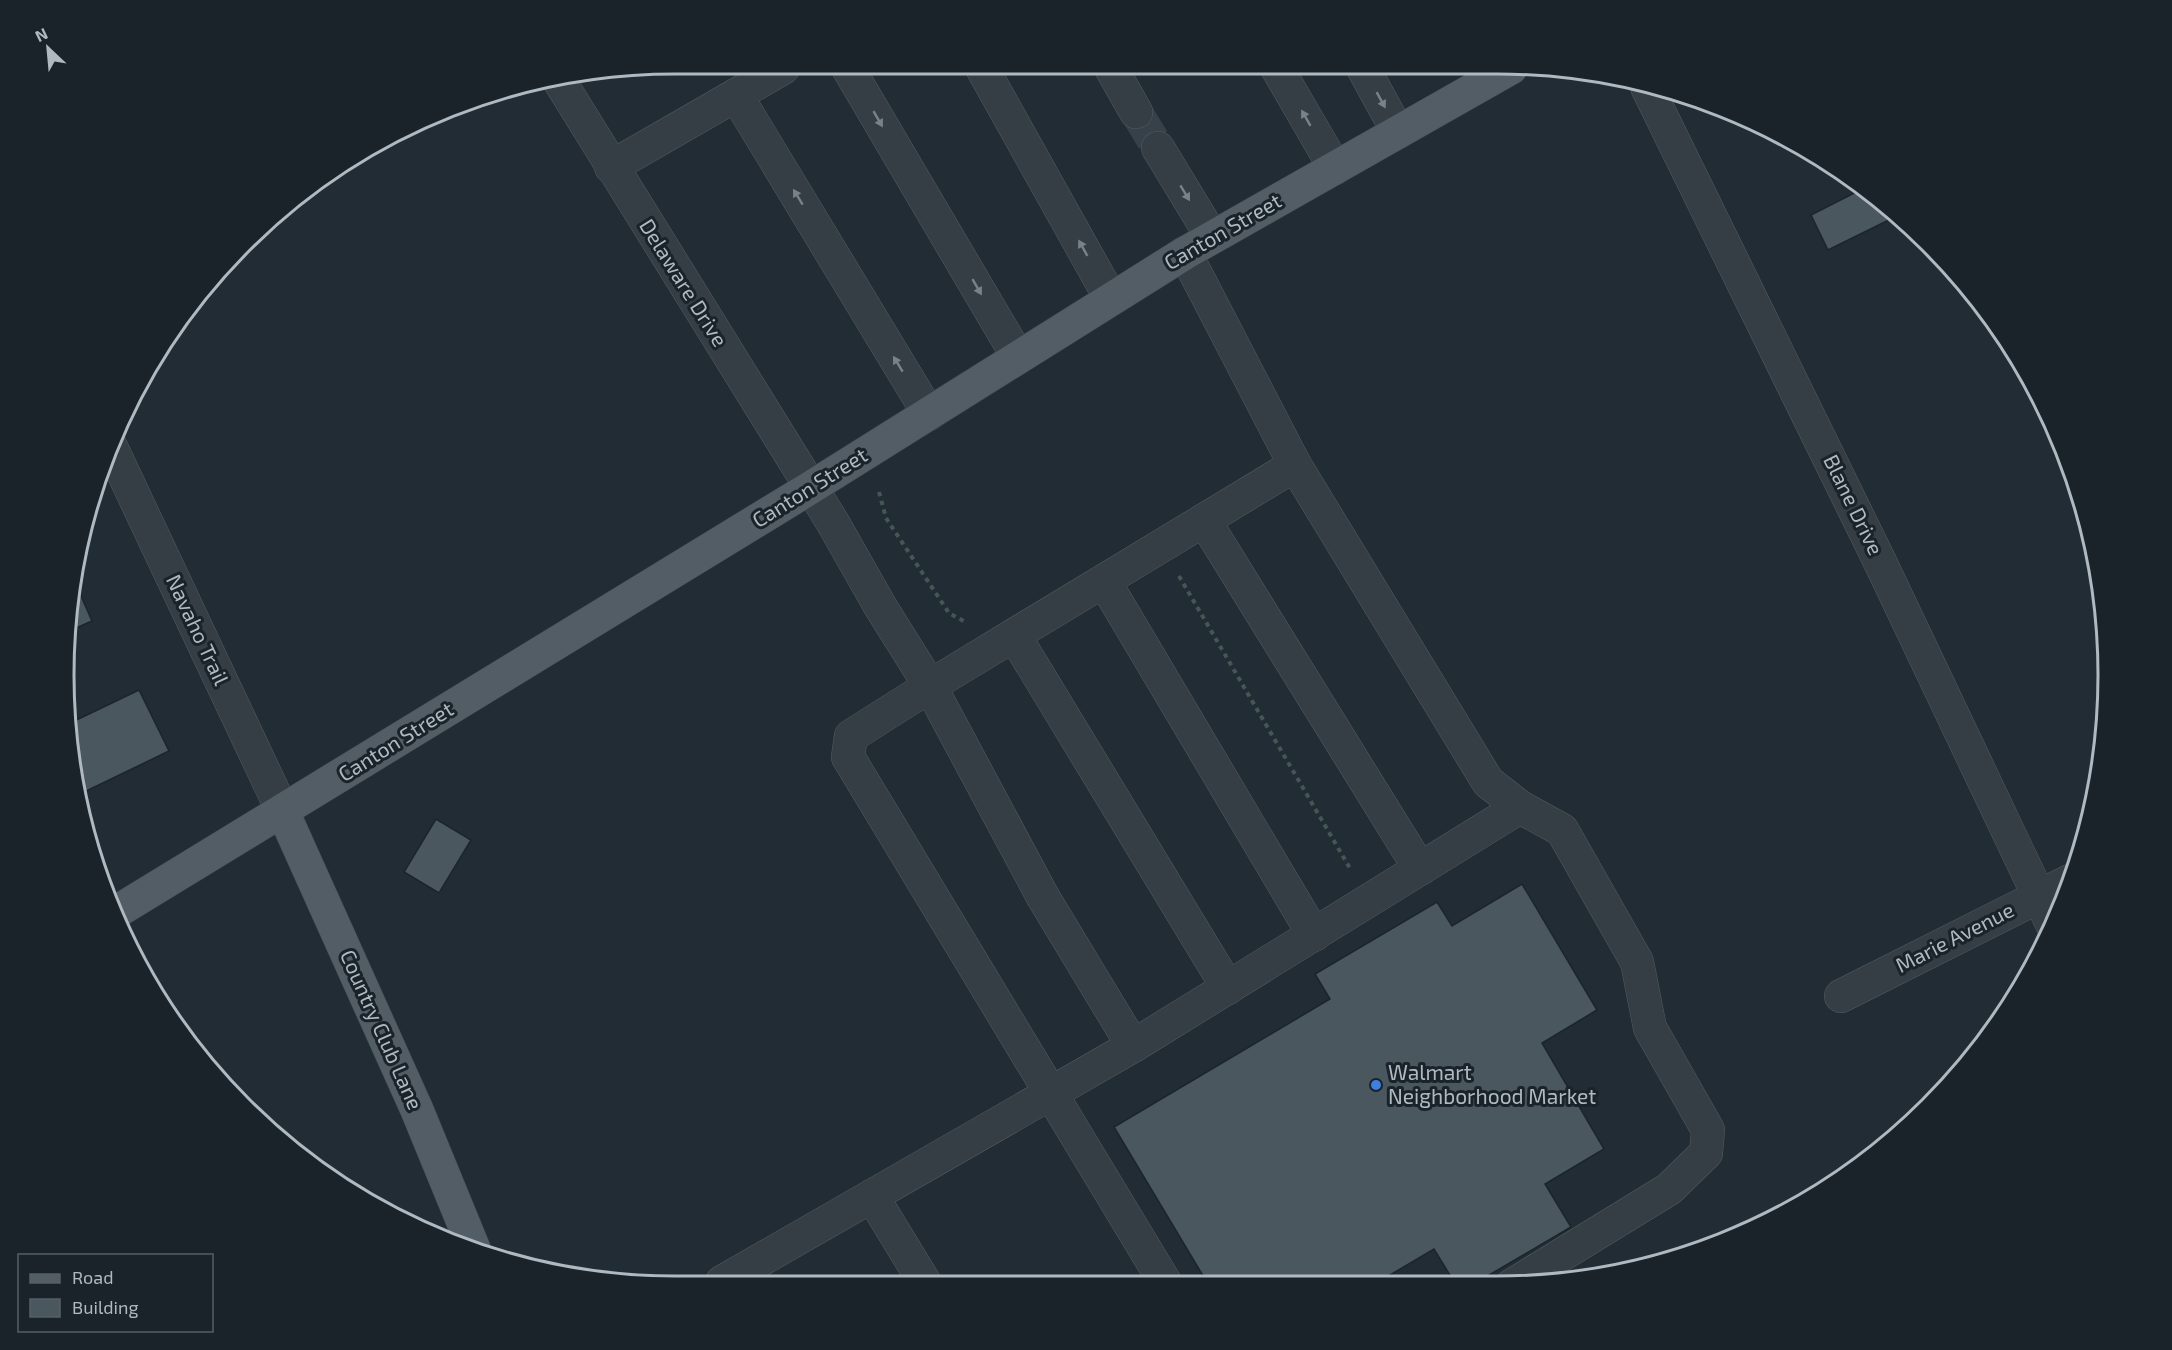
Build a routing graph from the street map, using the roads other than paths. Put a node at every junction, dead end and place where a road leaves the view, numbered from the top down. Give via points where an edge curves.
1 (773, 74) edge
2 (852, 74) edge
3 (985, 74) edge
4 (1114, 74) edge
5 (1280, 74) edge
6 (1366, 74) edge
7 (1496, 74) edge
8 (561, 84) edge
9 (1650, 93) edge
10 (736, 95) junction
11 (1136, 112) tunnel mouth
12 (1398, 132) junction
13 (1158, 148) tunnel mouth
14 (611, 167) junction
15 (1335, 168) junction
16 (1198, 245) junction
17 (1111, 299) junction
18 (1018, 357) junction
19 (928, 414) junction
20 (115, 456) edge
21 (1295, 465) junction
22 (810, 489) junction
23 (1204, 520) junction
24 (1104, 581) junction
25 (1014, 635) junction
26 (930, 686) junction
27 (1520, 807) junction
28 (283, 812) junction
29 (1420, 869) junction
30 (2060, 886) edge
31 (2039, 896) junction
32 (121, 909) edge
33 (2048, 915) edge
34 (1314, 935) junction
35 (1228, 988) junction
36 (1840, 996) dead end
37 (1133, 1046) junction
38 (1052, 1093) junction
39 (872, 1196) junction
40 (471, 1241) edge
41 (1529, 1275) edge
42 (732, 1276) edge
43 (921, 1276) edge
44 (1161, 1276) edge

1 - 10 street
2 -> 18 street
17 -> 3 street
4 - 11 street
15 -> 5 street
6 -> 12 street
7 - 12 main road, Canton Street
8 - 14 street, Delaware Drive
9 - 31 street, Blane Drive
10 - 14 street
19 -> 10 street
12 - 15 main road, Canton Street
13 -> 16 street
14 - 22 street, Delaware Drive
15 - 16 main road, Canton Street
16 - 17 main road, Canton Street
16 - 21 street
17 - 18 main road, Canton Street
18 - 19 main road, Canton Street
19 - 22 main road, Canton Street
20 - 28 street, Navaho Trail
21 - 23 street
21 - 27 street via 1488,782
22 - 26 street, Delaware Drive
22 - 28 main road, Canton Street
23 - 24 street
23 - 29 street
24 - 25 street
24 - 34 street
25 - 26 street
25 - 35 street
26 - 37 street, Delaware Drive via 1043,897
26 - 38 street via 852,736 848,757
27 - 29 street
27 - 41 street via 1562,830 1637,962 1650,1028 1708,1130 1706,1153 1669,1189
28 - 32 main road, Canton Street
28 - 40 main road, Country Club Lane via 417,1110
29 - 34 street
30 - 31 street, Marie Avenue
31 - 33 street, Blane Drive
31 - 36 street, Marie Avenue
34 - 35 street
35 - 37 street
37 - 38 street
38 - 39 street
38 - 44 street
39 - 42 street
39 - 43 street

